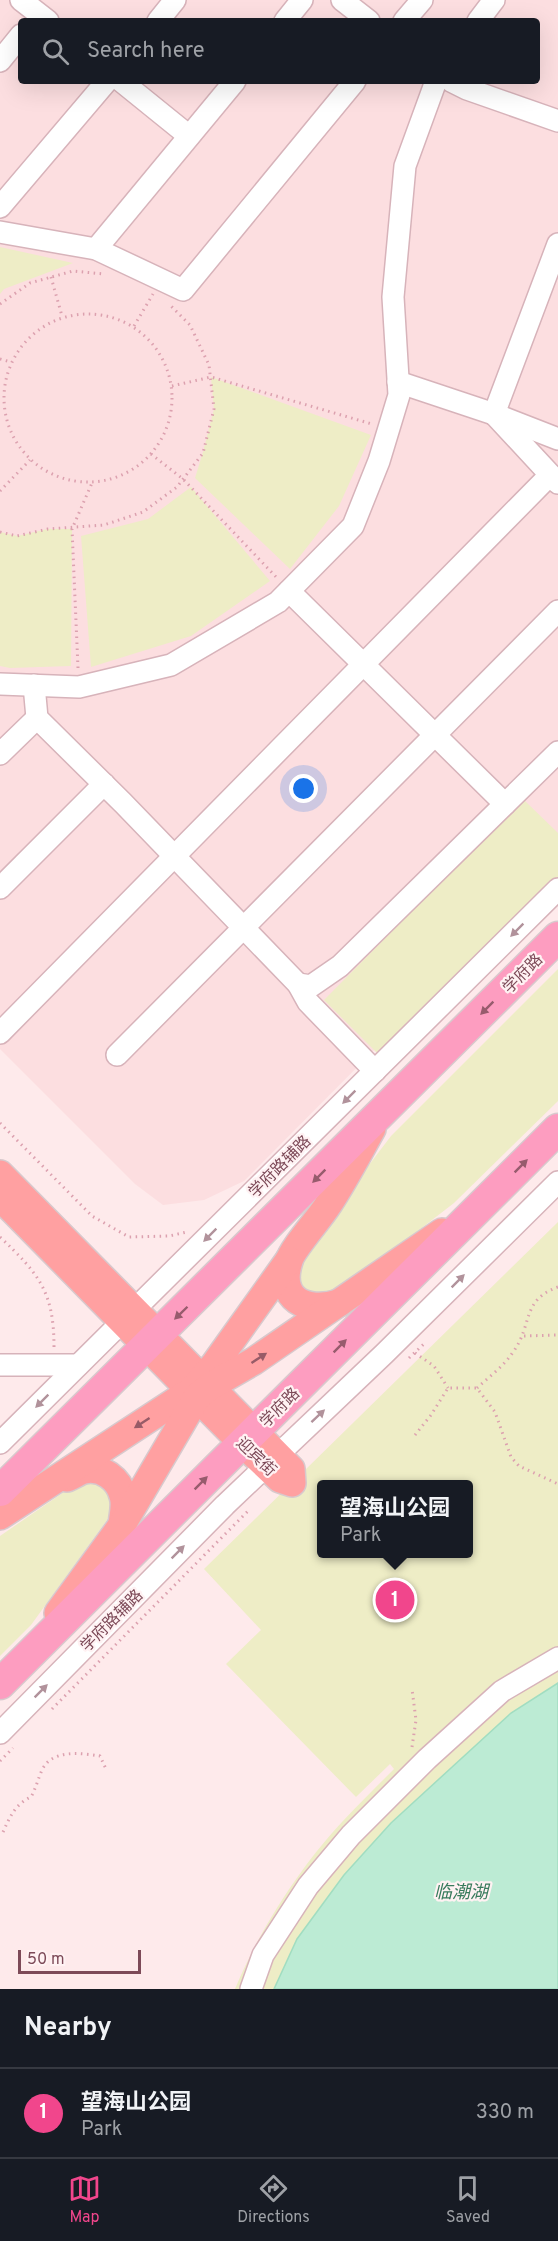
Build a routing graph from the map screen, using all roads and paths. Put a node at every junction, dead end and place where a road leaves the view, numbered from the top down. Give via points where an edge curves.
1 (21, 0) edge
2 (176, 0) edge
3 (302, 0) edge
4 (342, 0) edge
5 (422, 0) edge
6 (494, 0) edge
7 (42, 14) edge
8 (161, 18) edge
9 (287, 18) edge
10 (365, 18) edge
11 (407, 18) edge
12 (480, 18) edge
13 (18, 39) edge
14 (0, 61) edge
15 (104, 84) edge
16 (125, 84) edge
17 (232, 84) edge
18 (353, 84) edge
19 (435, 84) edge
20 (457, 84) edge
21 (558, 121) edge
22 (189, 136) junction
23 (0, 207) edge
24 (0, 232) edge
25 (558, 244) edge
26 (96, 249) junction
27 (107, 274) dead end
28 (51, 277) junction
29 (145, 288) dead end
30 (166, 302) dead end
31 (0, 304) edge
32 (62, 316) junction
33 (134, 326) junction
34 (0, 359) edge
35 (11, 362) junction
36 (211, 377) junction
37 (399, 382) junction
38 (172, 386) junction
39 (2, 401) edge
40 (494, 414) junction
41 (389, 429) junction
42 (558, 439) edge
43 (151, 454) junction
44 (30, 460) junction
45 (183, 479) junction
46 (554, 479) edge
47 (92, 483) junction
48 (0, 491) edge
49 (72, 529) junction
50 (0, 532) edge
51 (289, 591) junction
52 (558, 610) edge
53 (364, 664) junction
54 (0, 684) edge
55 (34, 685) junction
56 (79, 687) junction
57 (37, 718) junction
58 (435, 734) junction
59 (558, 752) edge
60 (0, 754) edge
61 (104, 784) junction
62 (505, 804) junction
63 (176, 857) junction
64 (0, 888) edge
65 (558, 889) edge
66 (243, 927) junction
67 (558, 937) edge
68 (298, 984) junction
69 (0, 1034) edge
70 (117, 1055) dead end
71 (375, 1071) junction
72 (380, 1115) junction
73 (0, 1124) edge
74 (558, 1129) edge
75 (0, 1174) edge
76 (558, 1182) edge
77 (0, 1197) edge
78 (484, 1202) junction
79 (188, 1232) dead end
80 (0, 1237) edge
81 (289, 1260) junction
82 (558, 1287) edge
83 (344, 1301) junction
84 (129, 1316) junction
85 (54, 1326) dead end
86 (558, 1335) edge
87 (524, 1336) junction
88 (152, 1340) junction
89 (414, 1353) dead end
90 (0, 1365) edge
91 (78, 1365) junction
92 (448, 1388) junction
93 (200, 1389) junction
94 (477, 1389) junction
95 (415, 1435) dead end
96 (248, 1437) junction
97 (0, 1443) edge
98 (272, 1460) junction
99 (558, 1484) edge
100 (40, 1490) junction
101 (0, 1491) edge
102 (253, 1506) dead end
103 (0, 1516) edge
104 (122, 1525) junction
105 (26, 1658) junction
106 (558, 1658) edge
107 (0, 1684) edge
108 (412, 1689) dead end
109 (49, 1712) dead end
110 (8, 1739) edge
111 (0, 1761) edge
112 (106, 1769) dead end
113 (415, 1771) junction
114 (3, 1832) dead end
115 (251, 1989) edge

1 - 7 street
2 - 8 street
3 - 9 street
4 - 10 street
5 - 11 street
6 - 12 street
13 - 14 street
15 - 23 street
16 - 22 street
17 - 22 street
18 - 26 street via 183,290
19 - 37 street via 405,166 393,297
20 - 21 street
22 - 26 street
24 - 26 street
25 - 40 street
27 - 28 path via 73,271
28 - 31 path via 30,283
28 - 32 path
29 - 33 path via 156,293
30 - 36 path via 190,325
32 - 33 path via 107,315
32 - 35 path via 26,339
33 - 38 path via 155,346
34 - 35 path
35 - 39 path
36 - 38 path
36 - 41 path
36 - 45 path via 214,409 203,453
37 - 40 street
37 - 41 street
38 - 43 path via 167,429
39 - 44 path via 10,432
40 - 42 street
40 - 46 street
41 - 51 street via 353,526
43 - 45 path
43 - 47 path via 131,471
44 - 47 path via 53,475
44 - 48 path
45 - 49 path via 143,512 104,525
45 - 51 path
46 - 53 street
47 - 49 path
49 - 50 path via 48,529 17,536
49 - 56 path
51 - 53 street
51 - 56 street via 278,602 171,665
52 - 58 street
53 - 58 street
53 - 63 street
54 - 55 street
55 - 56 street
55 - 57 street
57 - 60 street
57 - 61 street
58 - 62 street
58 - 66 street
59 - 62 street
61 - 63 street
61 - 64 street
62 - 68 street via 340,966 311,986
63 - 66 street
63 - 69 street
65 -> 71 street, 学府路辅路
66 - 68 street
66 - 70 street
67 -> 72 highway, 学府路
68 - 71 street via 308,1002
71 -> 84 street, 学府路辅路
72 - 81 main road via 329,1204
72 -> 88 highway, 学府路
73 - 79 path via 92,1216 129,1237
78 -> 74 highway, 学府路
75 - 84 main road, 迎宾街
98 -> 76 street, 学府路辅路
77 - 84 main road, 迎宾街
78 - 83 main road
96 -> 78 highway, 学府路
80 - 85 path via 30,1266 50,1302
81 - 83 main road via 287,1278 296,1301 324,1308
81 - 93 main road
82 - 87 path via 544,1292 532,1305
93 -> 83 main road via 254,1361
84 - 88 main road, 迎宾街
84 - 91 street, 学府路辅路
86 - 87 path
87 - 94 path
88 - 93 main road, 迎宾街
88 - 101 highway, 学府路
89 - 92 path via 434,1366
90 - 91 street
91 -> 97 street, 学府路辅路
92 - 94 path
92 - 95 path
93 - 96 main road, 迎宾街
93 -> 100 main road
93 - 104 main road
94 - 99 path via 495,1412 519,1466
96 - 98 main road, 迎宾街
105 -> 96 highway, 学府路
110 -> 98 street, 学府路辅路
100 - 103 main road
100 - 104 main road via 85,1470 101,1471 119,1485 124,1498
102 - 109 path
104 - 105 main road
105 - 107 highway, 学府路
106 - 113 street via 502,1691
108 - 113 path via 416,1720 408,1757
110 - 111 path
112 - 114 path via 100,1756 79,1753 48,1761 32,1797 21,1802
113 - 115 street via 351,1835 308,1886 263,1955

